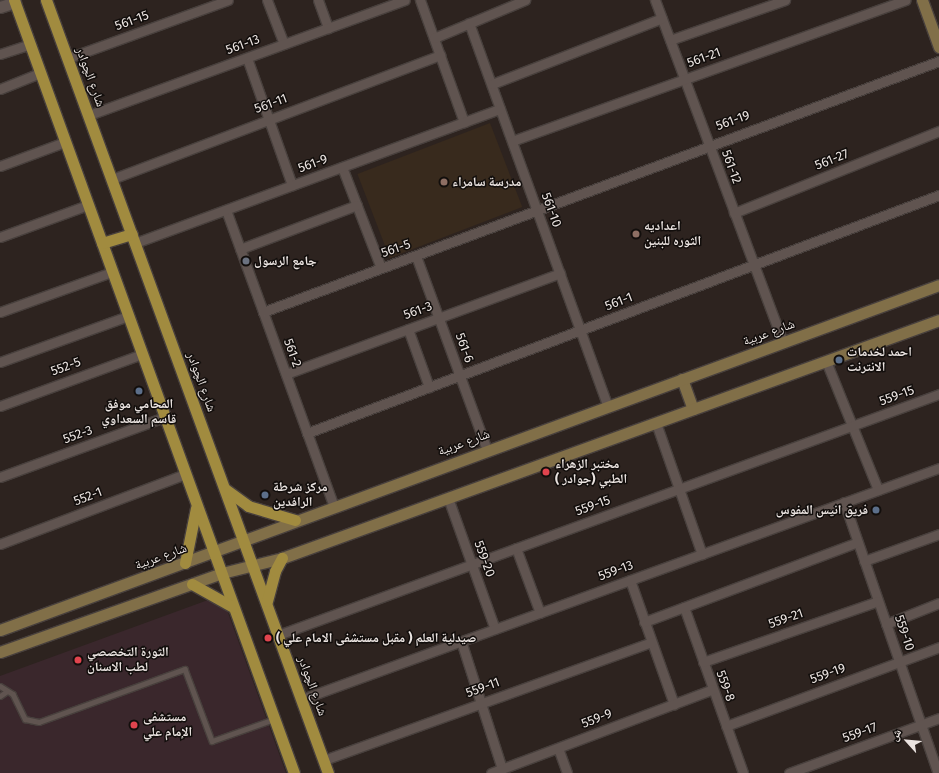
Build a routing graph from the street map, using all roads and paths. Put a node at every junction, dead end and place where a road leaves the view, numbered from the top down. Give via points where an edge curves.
1 (46, 0) edge
2 (228, 0) edge
3 (267, 0) edge
4 (318, 0) edge
5 (406, 0) edge
6 (420, 0) edge
7 (525, 0) edge
8 (656, 0) edge
9 (785, 0) edge
10 (905, 0) edge
11 (922, 0) edge
12 (14, 1) edge
13 (0, 7) edge
14 (662, 18) junction
15 (469, 22) junction
16 (328, 28) junction
17 (434, 38) junction
18 (670, 40) junction
19 (30, 44) junction
20 (284, 44) junction
21 (939, 47) edge
22 (0, 54) edge
23 (440, 56) junction
24 (68, 58) junction
25 (247, 58) junction
26 (939, 60) edge
27 (40, 73) junction
28 (685, 79) junction
29 (492, 84) junction
30 (0, 90) edge
31 (500, 109) junction
32 (89, 115) junction
33 (267, 120) junction
34 (464, 122) junction
35 (939, 131) edge
36 (512, 141) junction
37 (65, 142) junction
38 (709, 144) junction
39 (0, 166) edge
40 (342, 167) junction
41 (112, 179) junction
42 (292, 185) junction
43 (939, 195) edge
44 (88, 205) junction
45 (356, 205) junction
46 (536, 208) junction
47 (226, 210) junction
48 (734, 213) junction
49 (0, 237) edge
50 (134, 238) junction
51 (102, 244) junction
52 (240, 249) junction
53 (416, 256) junction
54 (754, 265) junction
55 (381, 268) junction
56 (112, 272) junction
57 (560, 273) junction
58 (939, 285) edge
59 (0, 312) edge
60 (263, 312) junction
61 (128, 316) junction
62 (439, 318) junction
63 (939, 320) edge
64 (408, 329) junction
65 (581, 330) junction
66 (783, 342) junction
67 (142, 354) junction
68 (826, 361) junction
69 (0, 362) edge
70 (286, 374) junction
71 (460, 375) junction
72 (682, 379) junction
73 (429, 387) junction
74 (939, 394) edge
75 (0, 406) edge
76 (608, 406) junction
77 (693, 409) junction
78 (165, 417) junction
79 (656, 423) junction
80 (852, 426) junction
81 (307, 433) junction
82 (487, 450) junction
83 (939, 468) edge
84 (185, 474) junction
85 (0, 477) edge
86 (225, 488) junction
87 (680, 488) junction
88 (878, 490) junction
89 (448, 498) junction
90 (844, 502) junction
91 (197, 506) junction
92 (334, 506) junction
93 (295, 520) junction
94 (939, 534) edge
95 (243, 542) junction
96 (858, 542) junction
97 (0, 544) edge
98 (516, 548) junction
99 (212, 553) junction
100 (702, 554) junction
101 (282, 558) junction
102 (864, 561) junction
103 (185, 563) junction
104 (471, 564) junction
105 (254, 565) junction
106 (222, 573) junction
107 (630, 580) junction
108 (192, 584) junction
109 (878, 601) junction
110 (939, 603) edge
111 (267, 604) junction
112 (233, 607) junction
113 (684, 607) junction
114 (540, 613) junction
115 (644, 622) junction
116 (886, 624) junction
117 (495, 629) junction
118 (0, 630) edge
119 (278, 635) junction
120 (461, 641) junction
121 (651, 642) junction
122 (939, 647) edge
123 (0, 652) edge
124 (703, 662) junction
125 (900, 662) junction
126 (0, 686) edge
127 (713, 689) junction
128 (6, 692) junction
129 (0, 696) edge
130 (302, 699) junction
131 (481, 702) junction
132 (674, 704) junction
133 (939, 718) edge
134 (274, 719) junction
135 (922, 724) junction
136 (726, 726) junction
137 (558, 748) junction
138 (324, 760) junction
139 (502, 769) junction
140 (294, 773) edge
141 (328, 773) edge
142 (491, 773) edge
143 (567, 773) edge
144 (742, 773) edge
145 (790, 773) edge
146 (938, 773) edge

1 - 24 main road, شارع الچوادر
2 - 24 street, 561-15
3 - 20 street
4 - 16 street
5 - 16 street, 561-13
6 - 17 street
7 - 15 street
8 - 14 street, 561-12
9 - 18 street
10 - 28 street, 561-21
11 - 21 main road
12 - 13 street
12 - 19 main road
14 - 18 street, 561-12
14 - 29 street
15 - 17 street
15 - 29 street, 561-10
16 - 20 street, 561-13
17 - 23 street
18 - 28 street, 561-12
19 - 22 street
19 - 27 main road
20 - 25 street, 561-13
23 - 33 street, 561-11
23 - 34 street
24 - 32 main road, شارع الچوادر
25 - 32 street, 561-13
25 - 33 street
26 - 38 street, 561-19
27 - 30 street
27 - 37 main road
28 - 36 street, 561-21
28 - 38 street, 561-12
29 - 31 street, 561-10
31 - 34 street, 561-9
31 - 36 street, 561-10
32 - 41 main road, شارع الچوادر
33 - 41 street, 561-11
33 - 42 street
34 - 40 street, 561-9
35 - 48 street, 561-27
36 - 46 street, 561-10
37 - 39 street
37 - 44 main road
38 - 46 street, 561-19
38 - 48 street, 561-12
40 - 42 street, 561-9
40 - 45 street
41 - 50 main road, شارع الچوادر
42 - 47 street, 561-9
43 - 54 street, 561-1
44 - 49 street
44 - 51 main road
45 - 52 street
45 - 55 street
46 - 53 street, 561-5
46 - 57 street, 561-10
47 - 50 street, 561-9
47 - 52 street, 561-2
48 - 54 street, 561-12
50 - 51 main road
50 - 86 main road, شارع الچوادر
51 - 56 main road
52 - 60 street, 561-2
53 - 55 street, 561-5
53 - 62 street, 561-6
54 - 65 street, 561-1
54 - 66 street, 561-12
55 - 60 street, 561-5
56 - 59 street
56 - 61 main road
57 - 62 street, 561-3
57 - 65 street, 561-10
58 - 66 main road, شارع عربية
60 - 70 street, 561-2
61 - 67 main road
61 - 69 street
62 - 64 street, 561-3
62 - 71 street, 561-6
63 - 68 main road
64 - 70 street, 561-3
64 - 73 street
65 - 71 street, 561-1
65 - 76 street, 561-10
66 - 72 main road, شارع عربية
67 - 75 street, 552-5
67 - 78 main road
68 - 77 main road
68 - 80 street
70 - 81 street, 561-2
71 - 73 street, 561-1
71 - 82 street, 561-6
72 - 76 main road, شارع عربية
72 - 77 main road
73 - 81 street, 561-1
74 - 80 street, 559-15
76 - 82 main road, شارع عربية
77 - 79 main road
78 - 84 main road
78 - 85 street, 552-3
79 - 87 street
79 - 89 main road
80 - 87 street, 559-15
80 - 88 street
81 - 92 street, 561-2
82 - 92 main road, شارع عربية
83 - 88 street, 559-13
84 - 91 main road
84 - 97 street, 552-1
86 - 93 main road via 248,506
86 - 95 main road, شارع الچوادر
87 - 98 street, 559-15
87 - 100 street
88 - 90 street, 559-13
89 - 101 main road
89 - 104 street, 559-20
90 - 96 street, 559-10
90 - 100 street, 559-13
91 - 99 main road
91 - 103 main road
92 - 93 main road, شارع عربية
93 - 95 main road, شارع عربية
94 - 102 street
95 - 99 main road, شارع عربية
95 - 105 main road, شارع الچوادر
96 - 102 street, 559-10
96 - 113 street
98 - 104 street, 559-15
98 - 114 street
99 - 103 main road, شارع عربية
99 - 106 main road
100 - 107 street, 559-13
101 - 105 main road
101 - 111 main road via 269,588
102 - 109 street, 559-10
103 - 118 main road, شارع عربية
104 - 117 street, 559-20
104 - 119 street, 559-15
105 - 106 main road
105 - 111 main road, شارع الچوادر
106 - 108 main road
106 - 112 main road
107 - 114 street, 559-13
107 - 115 street
108 - 112 main road
108 - 123 main road
109 - 116 street, 559-10
109 - 124 street, 559-21
110 - 116 street
111 - 119 main road, شارع الچوادر
112 - 134 main road
113 - 115 street
113 - 124 street, 559-8
114 - 117 street, 559-13
115 - 121 street
116 - 125 street, 559-10
117 - 120 street, 559-13
119 - 130 main road, شارع الچوادر
120 - 130 street, 559-13
120 - 131 street
121 - 131 street, 559-11
121 - 132 street
122 - 125 street, 559-19
124 - 127 street, 559-8
125 - 135 street, 559-10
125 - 136 street, 559-19
126 - 128 lane
127 - 132 street, 559-9
127 - 136 street, 559-8
128 - 129 lane
128 - 134 lane via 13,694 26,719 39,722 185,669 212,741
130 - 138 main road, شارع الچوادر
131 - 138 street, 559-11
131 - 139 street
132 - 137 street, 559-9
133 - 135 street, 559-17
134 - 140 main road
135 - 145 street, 559-17
135 - 146 street, 559-10
136 - 144 street, 559-8
137 - 139 street, 559-9
137 - 143 street
138 - 141 main road, شارع الچوادر
139 - 142 street, 559-9

